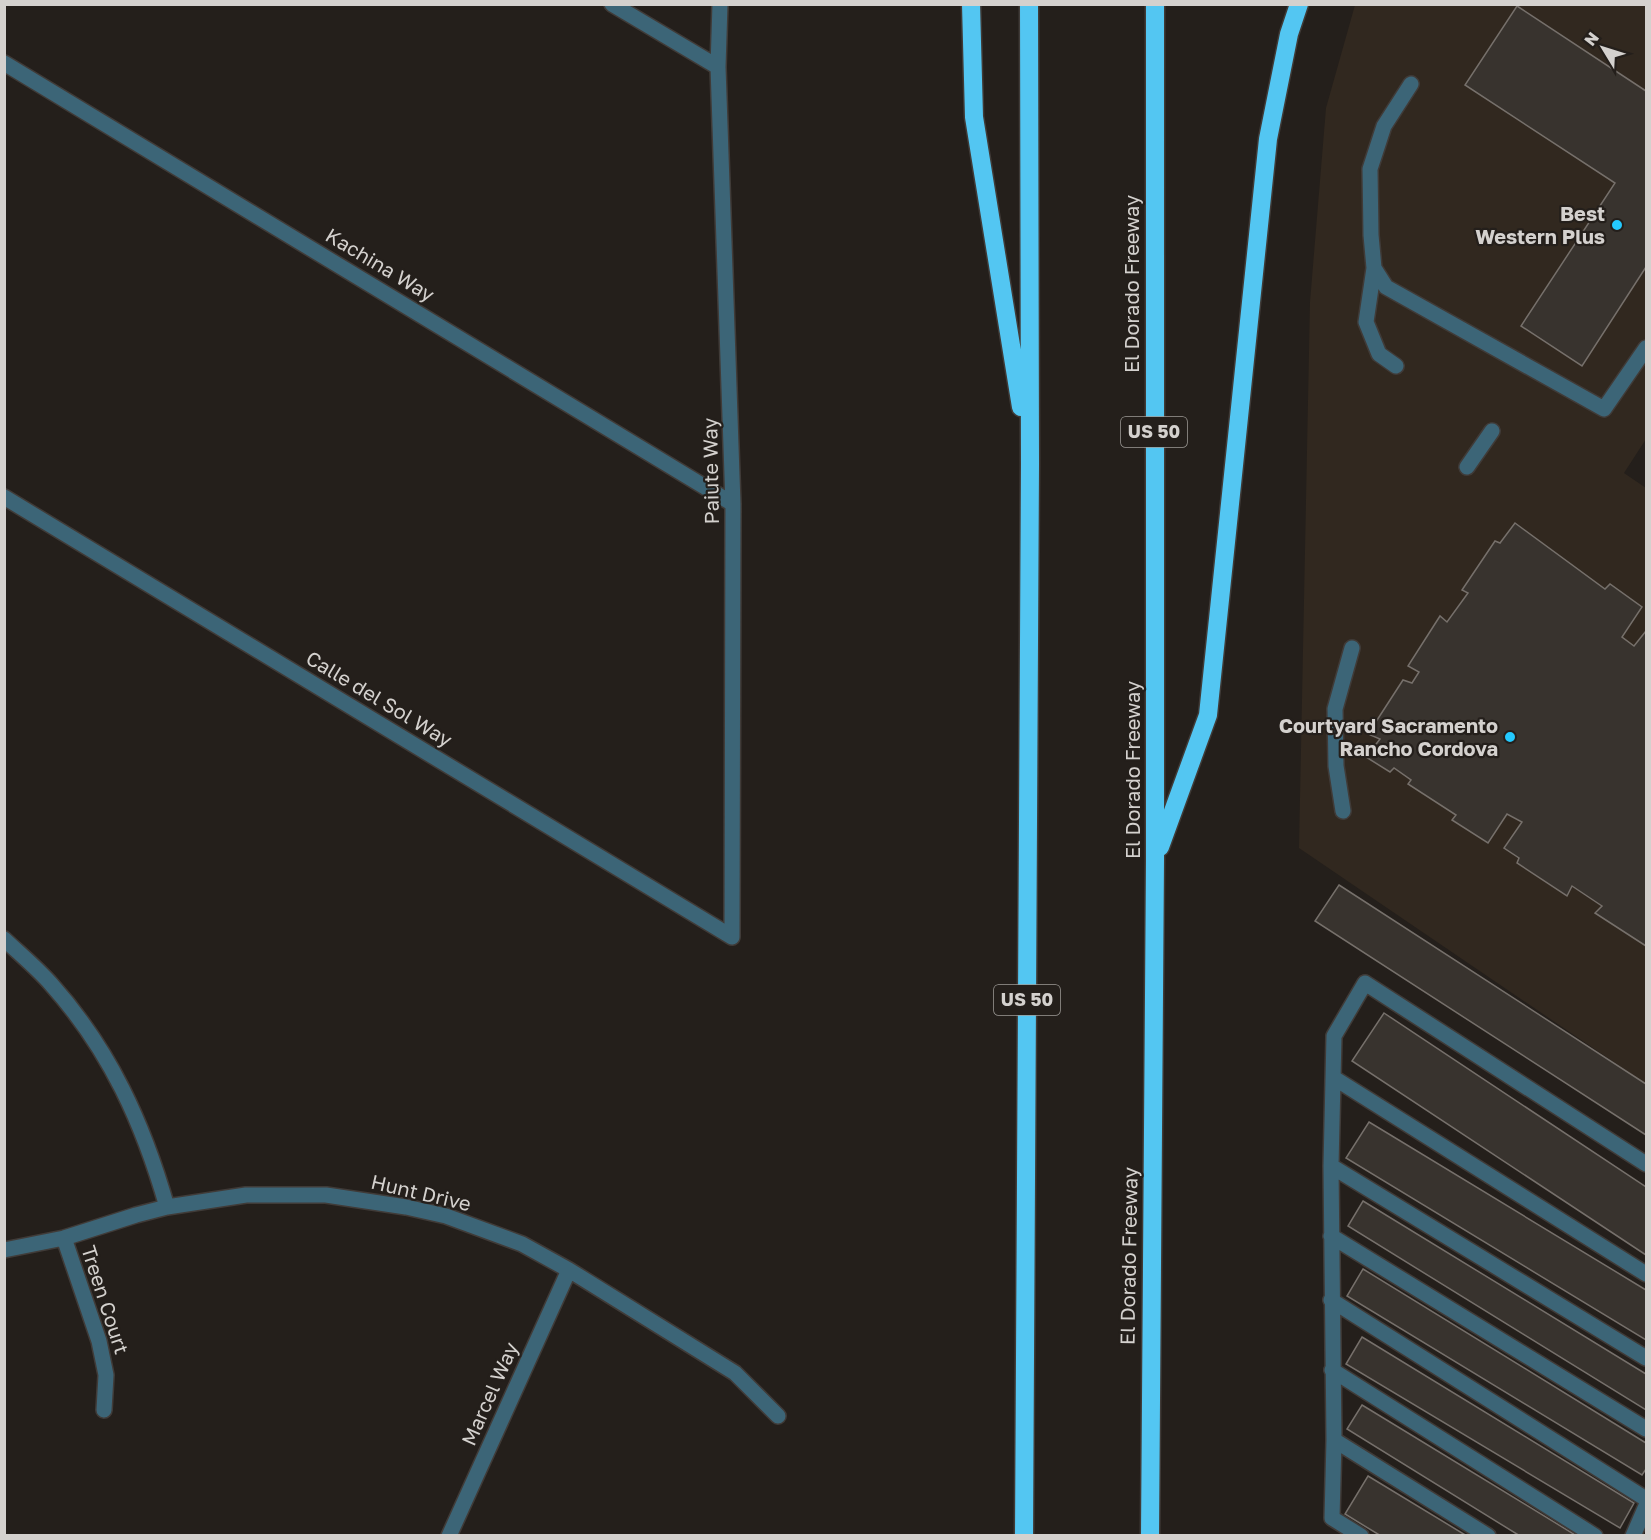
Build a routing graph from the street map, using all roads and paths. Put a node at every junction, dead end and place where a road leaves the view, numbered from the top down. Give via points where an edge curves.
1 (612, 4) edge
2 (720, 4) edge
3 (971, 4) edge
4 (1029, 4) edge
5 (1155, 4) edge
6 (1299, 4) edge
7 (4, 63) edge
8 (718, 68) junction
9 (1411, 84) dead end
10 (1374, 268) junction
11 (1647, 348) edge
12 (1396, 366) dead end
13 (1492, 430) dead end
14 (1030, 464) junction
15 (1467, 467) dead end
16 (4, 497) edge
17 (733, 504) junction
18 (1352, 648) dead end
19 (1343, 811) dead end
20 (1155, 860) junction
21 (732, 937) joint
22 (4, 939) edge
23 (1334, 1078) junction
24 (1647, 1164) edge
25 (1331, 1166) junction
26 (167, 1207) junction
27 (1331, 1236) junction
28 (63, 1238) junction
29 (4, 1250) edge
30 (569, 1270) junction
31 (1647, 1274) edge
32 (1331, 1300) junction
33 (1647, 1358) edge
34 (1332, 1370) junction
35 (104, 1410) dead end
36 (778, 1416) dead end
37 (1647, 1429) edge
38 (1334, 1440) junction
39 (1647, 1499) edge
40 (1647, 1506) edge
41 (449, 1536) edge
42 (1024, 1536) edge
43 (1150, 1536) edge
44 (1360, 1536) edge
45 (1488, 1536) edge
46 (1595, 1536) edge
47 (1633, 1536) edge

1 - 8 street
2 - 8 street, Paiute Way
3 - 14 highway via 974,117
4 - 14 highway, US 50
5 - 20 highway, El Dorado Freeway / US 50
6 - 20 highway via 1289,34 1268,139 1208,715
7 - 17 street, Kachina Way
8 - 17 street, Paiute Way
9 - 10 street via 1384,126 1370,170
10 - 11 street via 1386,287 1604,409
10 - 12 street via 1366,322 1379,354
13 - 15 street
14 - 42 highway, US 50
16 - 21 street, Calle del Sol Way
17 - 21 street, Paiute Way
18 - 19 street via 1335,709 1336,766
20 - 43 highway, El Dorado Freeway / US 50
22 - 26 street via 50,982 112,1068 143,1131
23 - 24 street via 1334,1036 1365,983
23 - 25 street
23 - 31 street
25 - 27 street
25 - 33 street
26 - 28 street, Hunt Drive
26 - 30 street, Hunt Drive via 246,1195 326,1195 367,1200 446,1216 522,1244
27 - 32 street
27 - 37 street
28 - 29 street, Hunt Drive
28 - 35 street, Treen Court via 99,1341 106,1374
30 - 36 street, Hunt Drive via 735,1373
30 - 41 street, Marcel Way
32 - 34 street
32 - 39 street
34 - 38 street
34 - 46 street
38 - 44 street via 1332,1518
38 - 45 street
40 - 47 street

